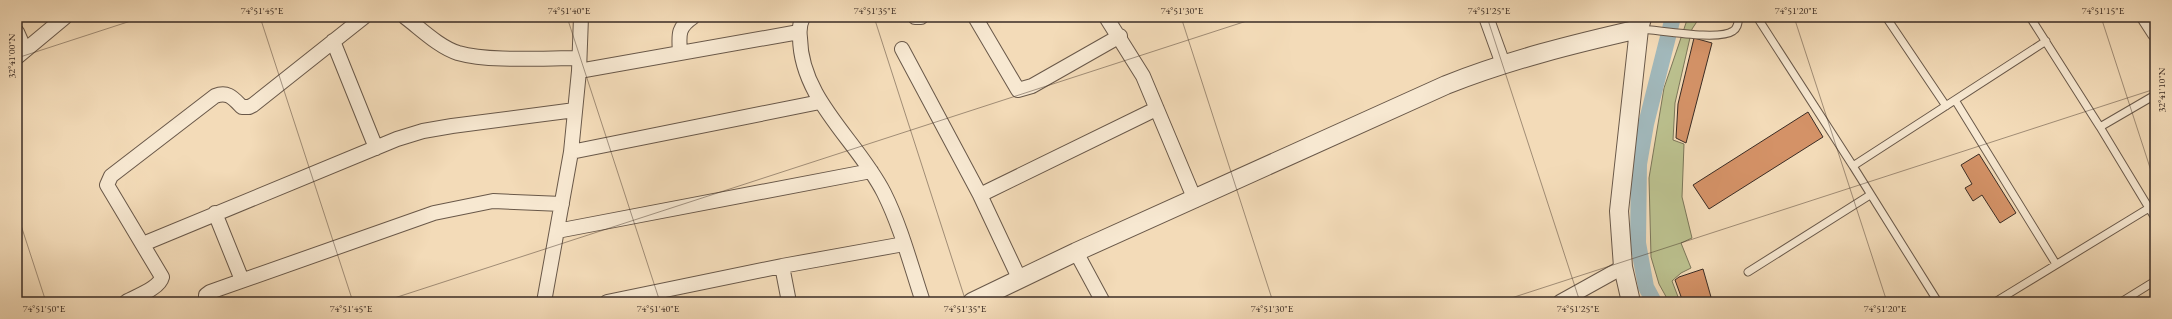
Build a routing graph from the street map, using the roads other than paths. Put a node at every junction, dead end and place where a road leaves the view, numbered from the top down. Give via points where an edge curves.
1 (65, 17) edge
2 (364, 17) edge
3 (405, 17) edge
4 (581, 17) edge
5 (693, 17) edge
6 (803, 17) edge
7 (916, 17) edge
8 (921, 17) edge
9 (975, 17) edge
10 (1106, 17) edge
11 (1486, 17) edge
12 (1739, 17) edge
13 (1757, 17) edge
14 (1886, 17) edge
15 (2030, 17) edge
16 (2144, 17) edge
17 (1641, 23) edge
18 (17, 32) edge
19 (799, 32) junction
20 (2155, 34) edge
21 (1120, 36) junction
22 (333, 41) junction
23 (2046, 41) junction
24 (902, 49) dead end
25 (21, 53) edge
26 (680, 53) junction
27 (1503, 64) junction
28 (578, 65) junction
29 (2155, 95) edge
30 (1955, 100) junction
31 (820, 102) junction
32 (1946, 106) junction
33 (1156, 109) junction
34 (575, 110) junction
35 (2100, 127) junction
36 (376, 148) junction
37 (571, 152) junction
38 (1853, 166) junction
39 (871, 171) junction
40 (980, 195) junction
41 (1870, 195) junction
42 (1195, 200) junction
43 (562, 204) junction
44 (2149, 208) junction
45 (215, 213) junction
46 (2155, 218) edge
47 (557, 231) junction
48 (143, 244) junction
49 (904, 244) junction
50 (1076, 252) junction
51 (2056, 264) junction
52 (782, 266) junction
53 (1623, 267) junction
54 (1748, 272) dead end
55 (242, 280) junction
56 (1020, 280) junction
57 (2155, 281) edge
58 (1935, 301) edge
59 (126, 302) edge
60 (206, 302) edge
61 (544, 302) edge
62 (607, 302) edge
63 (789, 302) edge
64 (923, 302) edge
65 (972, 302) edge
66 (1103, 302) edge
67 (1560, 302) edge
68 (1631, 302) edge
69 (1995, 302) edge
70 (2121, 302) edge

1 - 25 street
2 - 22 street
3 - 28 street via 458,53
4 - 28 street
5 - 26 street via 679,31
6 - 19 street
7 - 8 street
9 - 21 street via 1018,90 1032,86
10 - 21 street
11 - 27 street
12 - 17 lane via 1738,26 1734,31 1724,34 1702,35 1663,30
13 - 38 lane
14 - 32 lane
15 - 23 lane
16 - 20 street
17 - 27 street
17 - 53 street via 1619,211
18 - 25 street
19 - 26 street
19 - 31 street via 804,63
21 - 33 street via 1142,76
22 - 36 street
22 - 48 street via 250,107 242,107 229,94 215,96 111,176 106,185
23 - 30 lane
23 - 35 lane
24 - 40 street
26 - 28 street
27 - 42 street via 1446,85
28 - 34 street
29 - 35 lane
30 - 32 lane
30 - 51 lane
31 - 37 street
31 - 39 street
32 - 38 lane
33 - 40 street
33 - 42 street
34 - 36 street via 423,131
34 - 37 street
35 - 44 lane
36 - 45 street
37 - 43 street
38 - 41 lane
39 - 47 street
39 - 49 street via 885,195
40 - 56 street
41 - 54 lane
41 - 58 lane
42 - 50 street
43 - 47 street
43 - 55 street via 493,202 455,207
44 - 46 lane
44 - 51 lane
45 - 48 street
45 - 55 street
47 - 61 street
48 - 59 street via 162,277 161,282
49 - 52 street
49 - 64 street
50 - 56 street
50 - 66 street
51 - 69 lane
52 - 62 street
52 - 63 street
53 - 67 street
53 - 68 street
55 - 60 street via 210,292 206,295
56 - 65 street
57 - 70 lane

